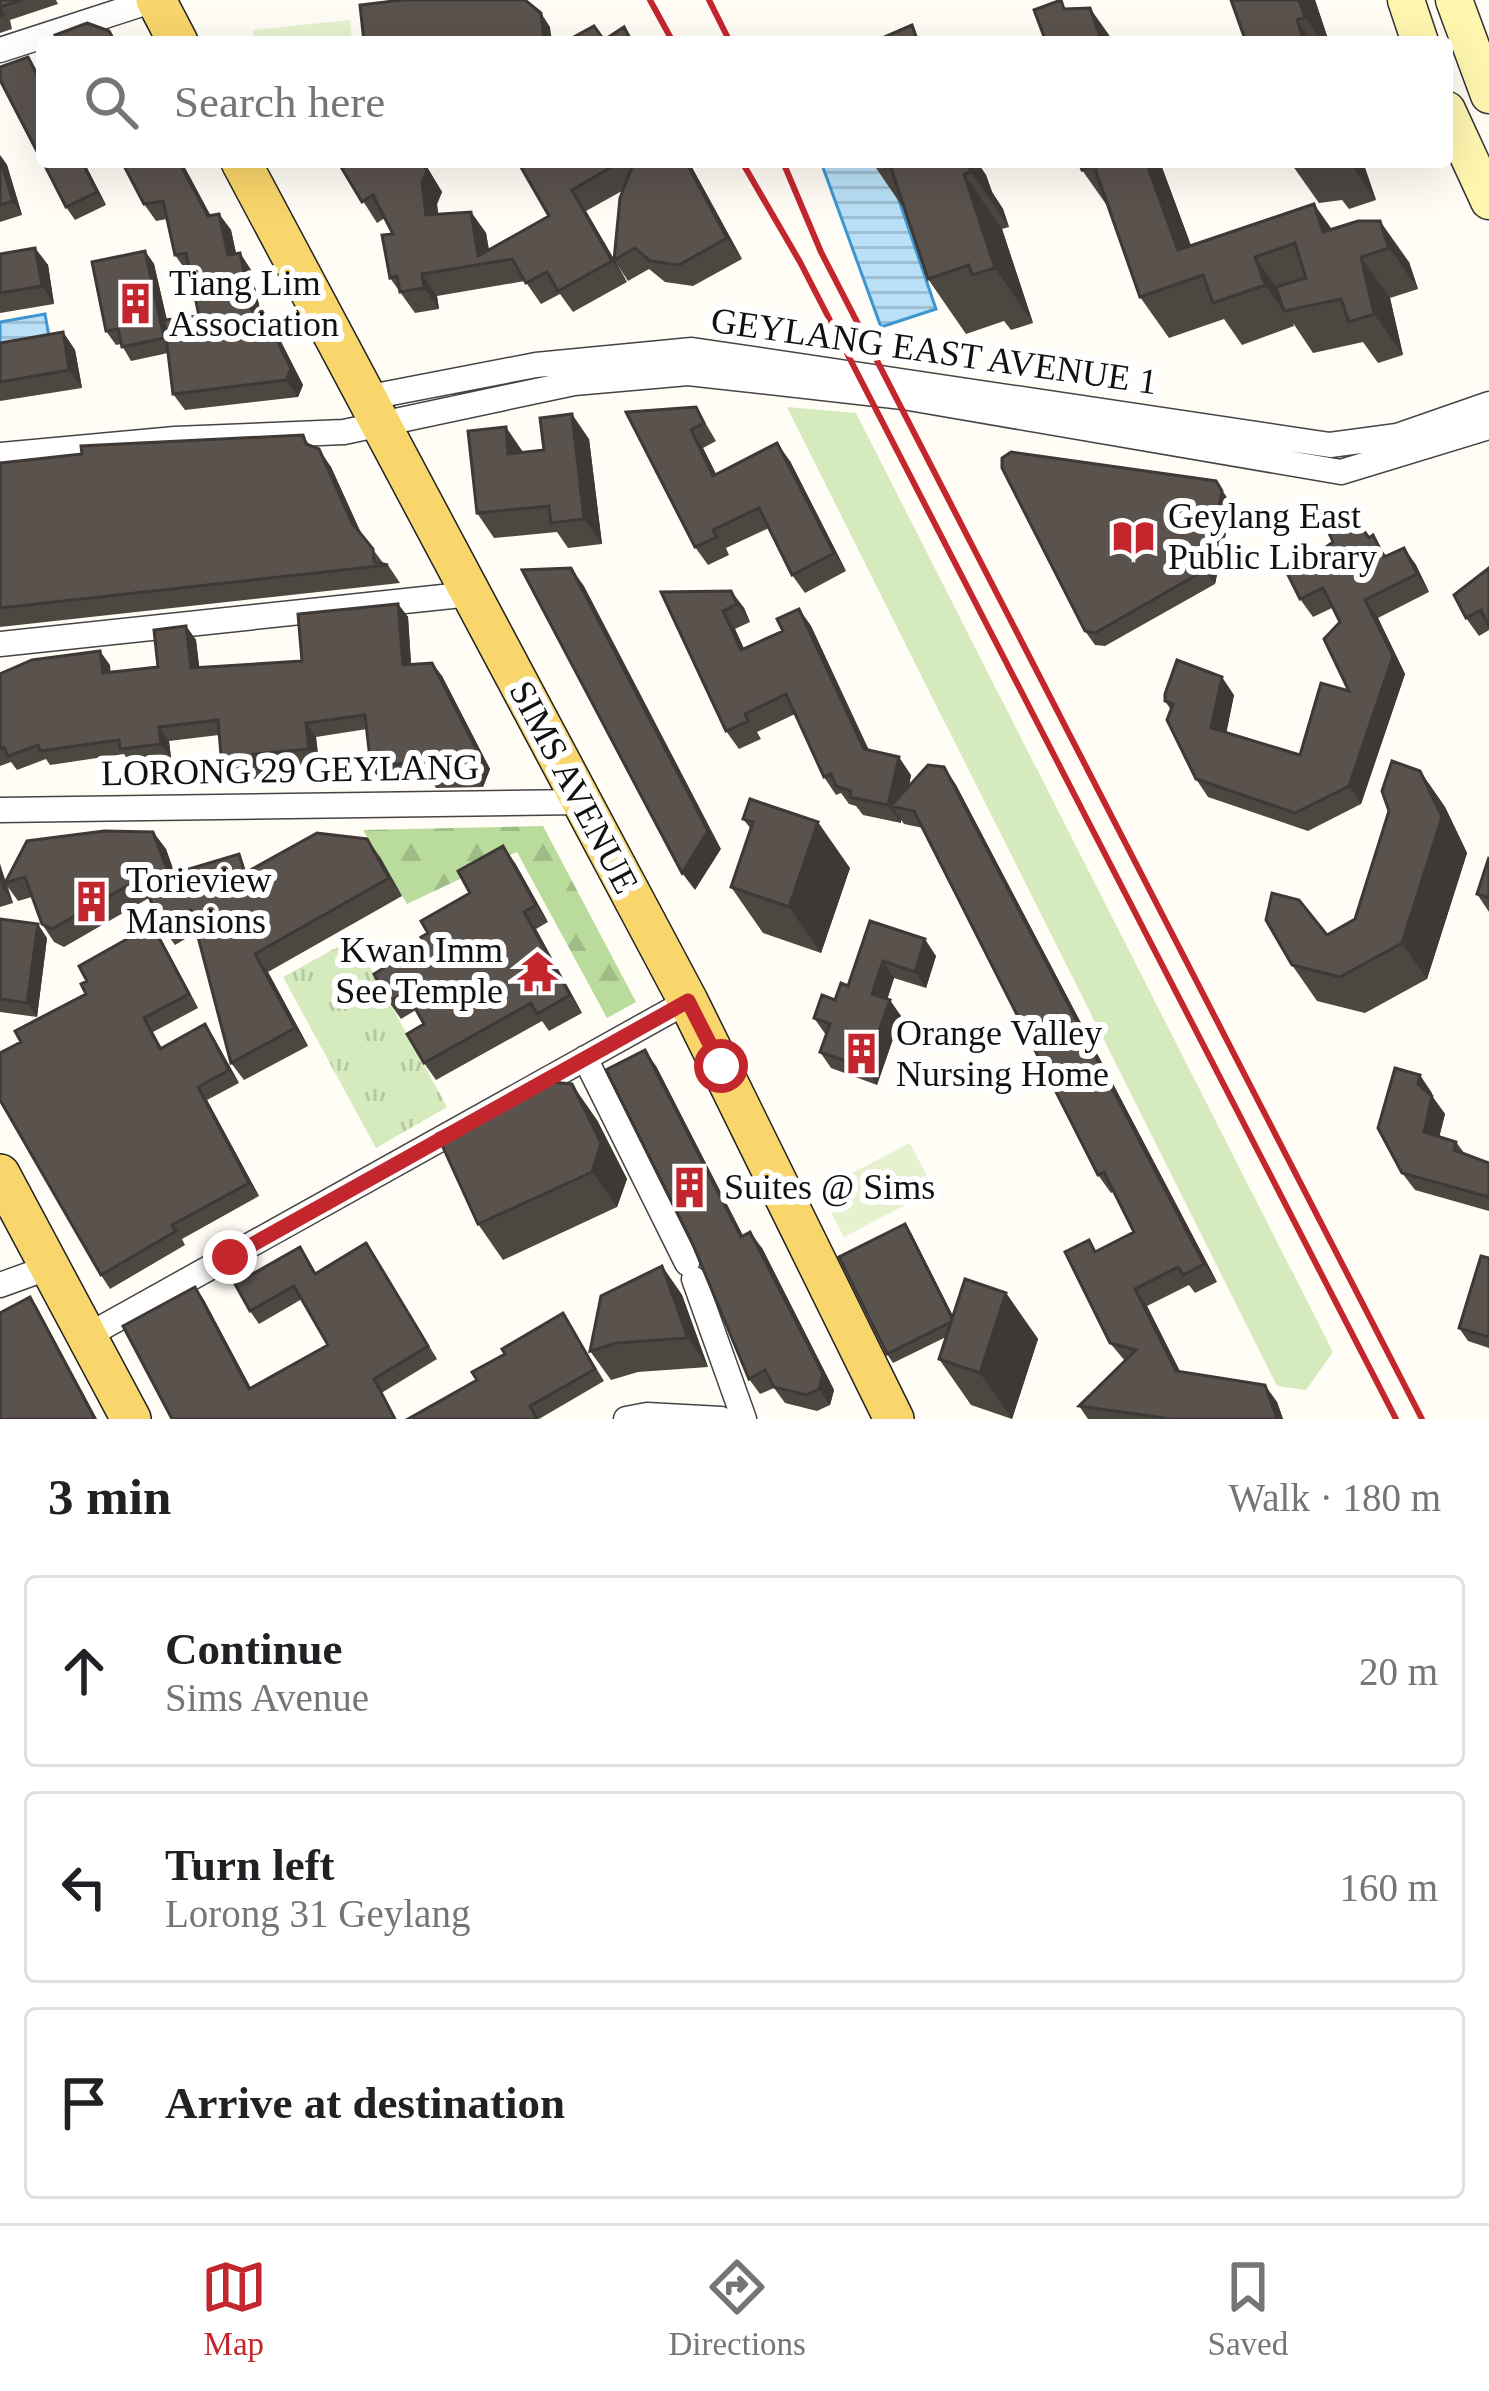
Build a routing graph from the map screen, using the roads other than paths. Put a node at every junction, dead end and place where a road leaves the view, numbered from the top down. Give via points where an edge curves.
1 (155, 0) edge
2 (1406, 0) edge
3 (1454, 0) edge
4 (43, 36) edge
5 (175, 36) edge
6 (1418, 36) edge
7 (36, 38) edge
8 (0, 50) edge
9 (1489, 95) edge
10 (1453, 123) edge
11 (244, 168) edge
12 (1489, 201) edge
13 (1489, 404) edge
14 (372, 412) junction
15 (1489, 427) edge
16 (0, 455) edge
17 (472, 594) junction
18 (0, 644) edge
19 (581, 802) junction
20 (0, 810) edge
21 (688, 1001) junction
22 (585, 1058) junction
23 (0, 1174) edge
24 (50, 1267) junction
25 (0, 1285) edge
26 (87, 1336) junction
27 (131, 1419) edge
28 (626, 1419) edge
29 (721, 1419) edge
30 (744, 1419) edge
31 (895, 1419) edge

1 - 4 street
1 - 5 main road
2 - 6 main road
3 - 9 main road
7 - 8 street
10 - 12 main road
11 - 14 main road, SIMS AVENUE
13 - 14 street, GEYLANG EAST AVENUE 1 via 1397,436 1330,446 692,350 536,365
14 - 15 street, GEYLANG EAST AVENUE 1 via 688,373 903,397 1341,472
14 - 16 street
14 - 17 main road, SIMS AVENUE
17 - 18 street
17 - 19 main road, SIMS AVENUE
19 - 20 street, LORONG 29 GEYLANG
19 - 21 main road, SIMS AVENUE
21 - 22 street
21 - 31 main road, SIMS AVENUE
22 - 26 street
22 - 30 street via 690,1271
23 - 24 main road
24 - 25 street
24 - 26 main road
26 - 27 main road
28 - 29 street

